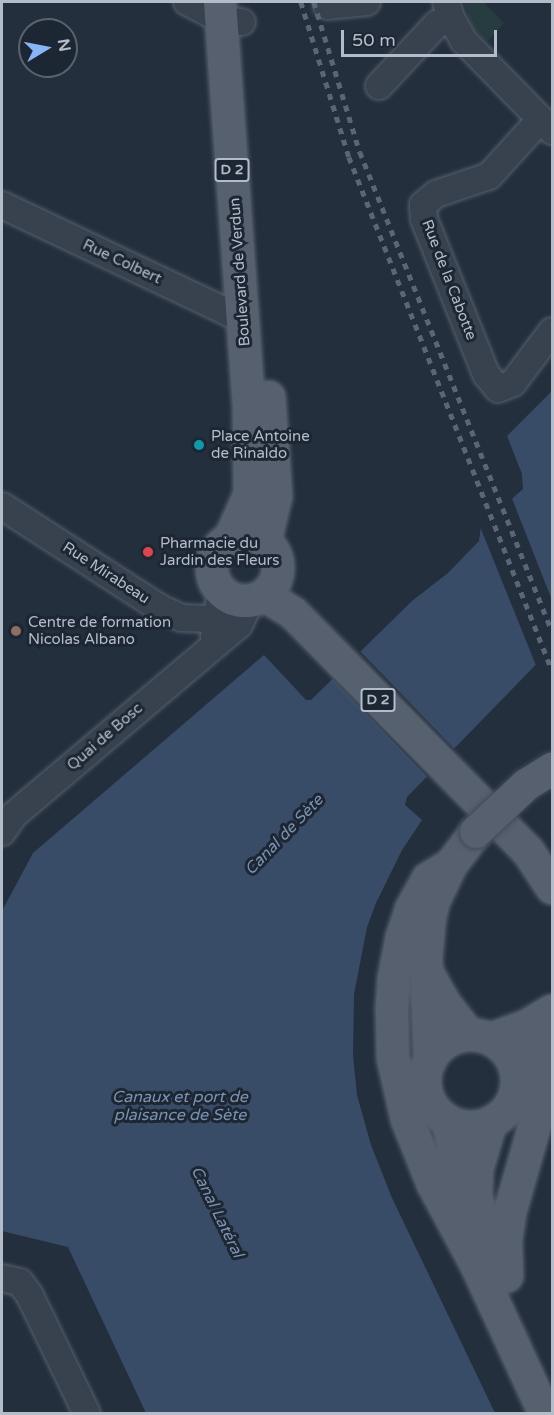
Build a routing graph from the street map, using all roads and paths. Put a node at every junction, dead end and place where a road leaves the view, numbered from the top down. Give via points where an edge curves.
1 (187, 2) edge
2 (448, 10) edge
3 (231, 11) edge
4 (379, 86) dead end
5 (546, 125) edge
6 (2, 205) edge
7 (242, 319) junction
8 (552, 331) edge
9 (2, 506) edge
10 (230, 539) junction
11 (265, 542) junction
12 (246, 598) junction
13 (213, 647) junction
14 (552, 769) edge
15 (2, 832) edge
16 (452, 865) junction
17 (552, 888) edge
18 (427, 971) junction
19 (552, 1011) edge
20 (552, 1023) edge
21 (480, 1037) junction
22 (430, 1061) junction
23 (552, 1066) edge
24 (517, 1078) junction
25 (448, 1121) junction
26 (491, 1122) junction
27 (477, 1266) junction
28 (2, 1278) edge
29 (510, 1313) junction
30 (552, 1400) edge
31 (87, 1413) edge
32 (545, 1413) edge

1 - 3 street
2 - 4 street
2 - 5 street via 464,41
3 - 7 main road, Boulevard de Verdun / D 2
3 - 11 main road, Boulevard de Verdun / D 2 via 276,496
5 - 8 street, Rue de la Cabotte via 489,176 436,194 423,205 424,219 486,374 498,389 513,383
6 - 7 street, Rue Colbert
7 - 10 main road, Boulevard de Verdun / D 2 via 249,405 250,494
9 - 12 street, Rue Mirabeau via 158,607 182,618
10 - 11 main road via 248,535
10 - 12 main road via 215,553 212,574
11 - 12 main road via 276,558
12 - 13 street
12 - 13 street, Quai de Bosc via 238,625
12 - 17 main road, D 2 via 303,624 528,851
13 - 15 street, Quai de Bosc via 28,802
14 - 16 main road, bridge via 526,785 476,832
16 - 18 main road via 433,903 426,939
16 - 27 main road via 428,879 411,910 394,978 393,1058 407,1119 433,1184
18 - 21 main road via 445,1004
18 - 22 main road
19 - 21 main road via 528,1026
20 - 24 main road
21 - 22 main road via 452,1040 441,1046
21 - 24 main road via 509,1055
22 - 25 main road via 425,1081 427,1094 433,1107
23 - 29 main road via 510,1212 506,1240
24 - 26 main road via 511,1104
25 - 26 main road via 468,1127
25 - 27 main road
26 - 29 main road via 477,1169 476,1196 494,1274
27 - 32 main road
28 - 31 street via 20,1282 30,1296
29 - 30 main road

